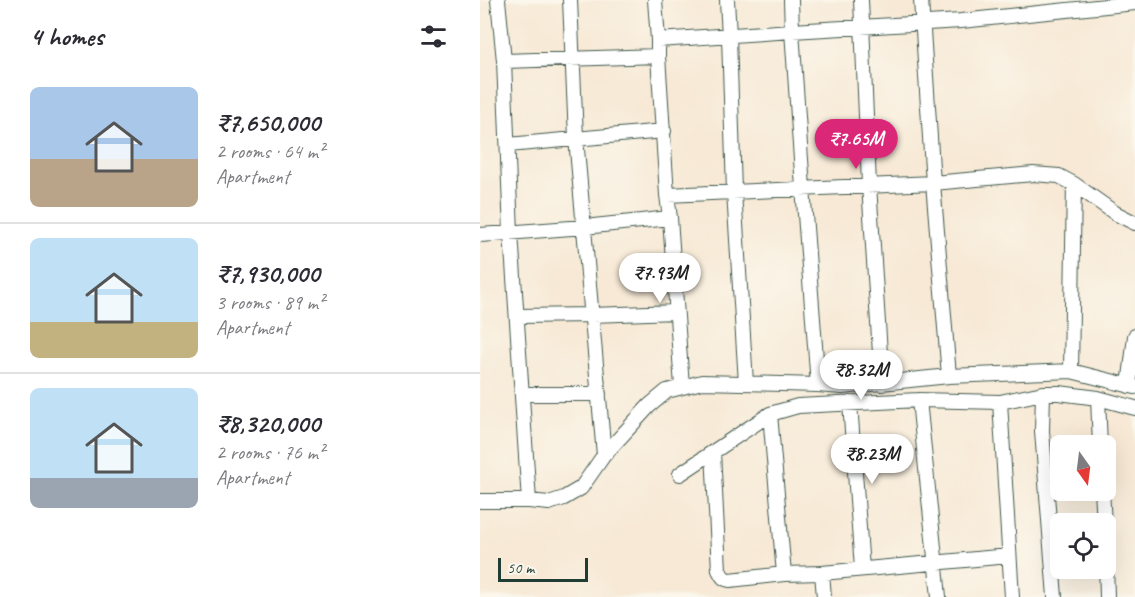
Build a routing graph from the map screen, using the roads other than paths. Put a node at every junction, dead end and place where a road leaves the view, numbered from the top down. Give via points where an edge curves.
1 (498, 0) edge
2 (570, 0) edge
3 (655, 0) edge
4 (727, 0) edge
5 (790, 0) edge
6 (861, 0) edge
7 (921, 0) edge
8 (1135, 3) edge
9 (922, 23) junction
10 (862, 27) junction
11 (792, 31) junction
12 (729, 36) junction
13 (658, 40) junction
14 (658, 56) junction
15 (573, 58) junction
16 (504, 61) junction
17 (664, 131) junction
18 (576, 138) junction
19 (508, 146) junction
20 (933, 183) junction
21 (1074, 184) junction
22 (869, 185) junction
23 (802, 188) junction
24 (734, 192) junction
25 (667, 195) junction
26 (670, 218) junction
27 (1135, 223) edge
28 (584, 227) junction
29 (511, 233) junction
30 (480, 235) edge
31 (676, 312) junction
32 (592, 315) junction
33 (517, 316) junction
34 (1135, 336) edge
35 (1071, 371) junction
36 (949, 376) junction
37 (746, 383) junction
38 (882, 384) junction
39 (818, 385) junction
40 (1132, 386) edge
41 (682, 387) junction
42 (1043, 393) junction
43 (522, 394) junction
44 (599, 394) junction
45 (1098, 398) junction
46 (919, 400) junction
47 (1000, 402) junction
48 (850, 403) junction
49 (1135, 408) edge
50 (770, 414) junction
51 (1100, 435) edge
52 (713, 452) junction
53 (604, 455) junction
54 (680, 474) dead end
55 (480, 501) edge
56 (529, 501) junction
57 (1010, 556) junction
58 (935, 563) junction
59 (862, 569) junction
60 (822, 573) junction
61 (784, 574) junction
62 (1106, 579) edge
63 (824, 597) edge
64 (939, 597) edge
65 (1012, 597) edge
66 (1055, 597) edge
67 (1107, 597) edge

1 - 16 street
2 - 15 street
3 - 13 street
4 - 12 street
5 - 11 street
6 - 10 street
7 - 9 street
8 - 9 street
9 - 10 street
9 - 20 street
10 - 11 street
10 - 22 street
11 - 12 street
11 - 23 street
12 - 13 street
12 - 24 street
13 - 14 street
14 - 15 street
14 - 17 street
15 - 16 street
15 - 18 street
16 - 19 street
17 - 18 street
17 - 25 street
18 - 19 street
18 - 28 street
19 - 29 street
20 - 21 street via 1033,174 1059,176
20 - 22 street
20 - 36 street
21 - 27 street
21 - 35 street
22 - 23 street
22 - 38 street
23 - 24 street
23 - 39 street
24 - 25 street
24 - 37 street
25 - 26 street
26 - 28 street
26 - 31 street
28 - 29 street
28 - 32 street
29 - 30 street
29 - 33 street
31 - 32 street
31 - 41 street
32 - 33 street
32 - 44 street
33 - 43 street
34 - 40 street
35 - 36 street
35 - 40 street
36 - 38 street
37 - 39 street
37 - 41 street via 702,382
38 - 39 street
41 - 53 street via 667,391 649,405
42 - 45 street
42 - 47 street
42 - 66 street via 1042,431
43 - 44 street
43 - 56 street
44 - 53 street
45 - 49 street
45 - 51 street
46 - 47 street
46 - 48 street
46 - 58 street
47 - 57 street
48 - 50 street via 798,406
48 - 59 street
50 - 52 street
50 - 61 street
52 - 54 street
52 - 61 street via 722,576 730,580
53 - 56 street via 580,488 564,498 549,503
55 - 56 street
57 - 58 street
57 - 65 street
58 - 59 street
58 - 64 street
59 - 60 street
60 - 61 street
60 - 63 street
62 - 67 street

